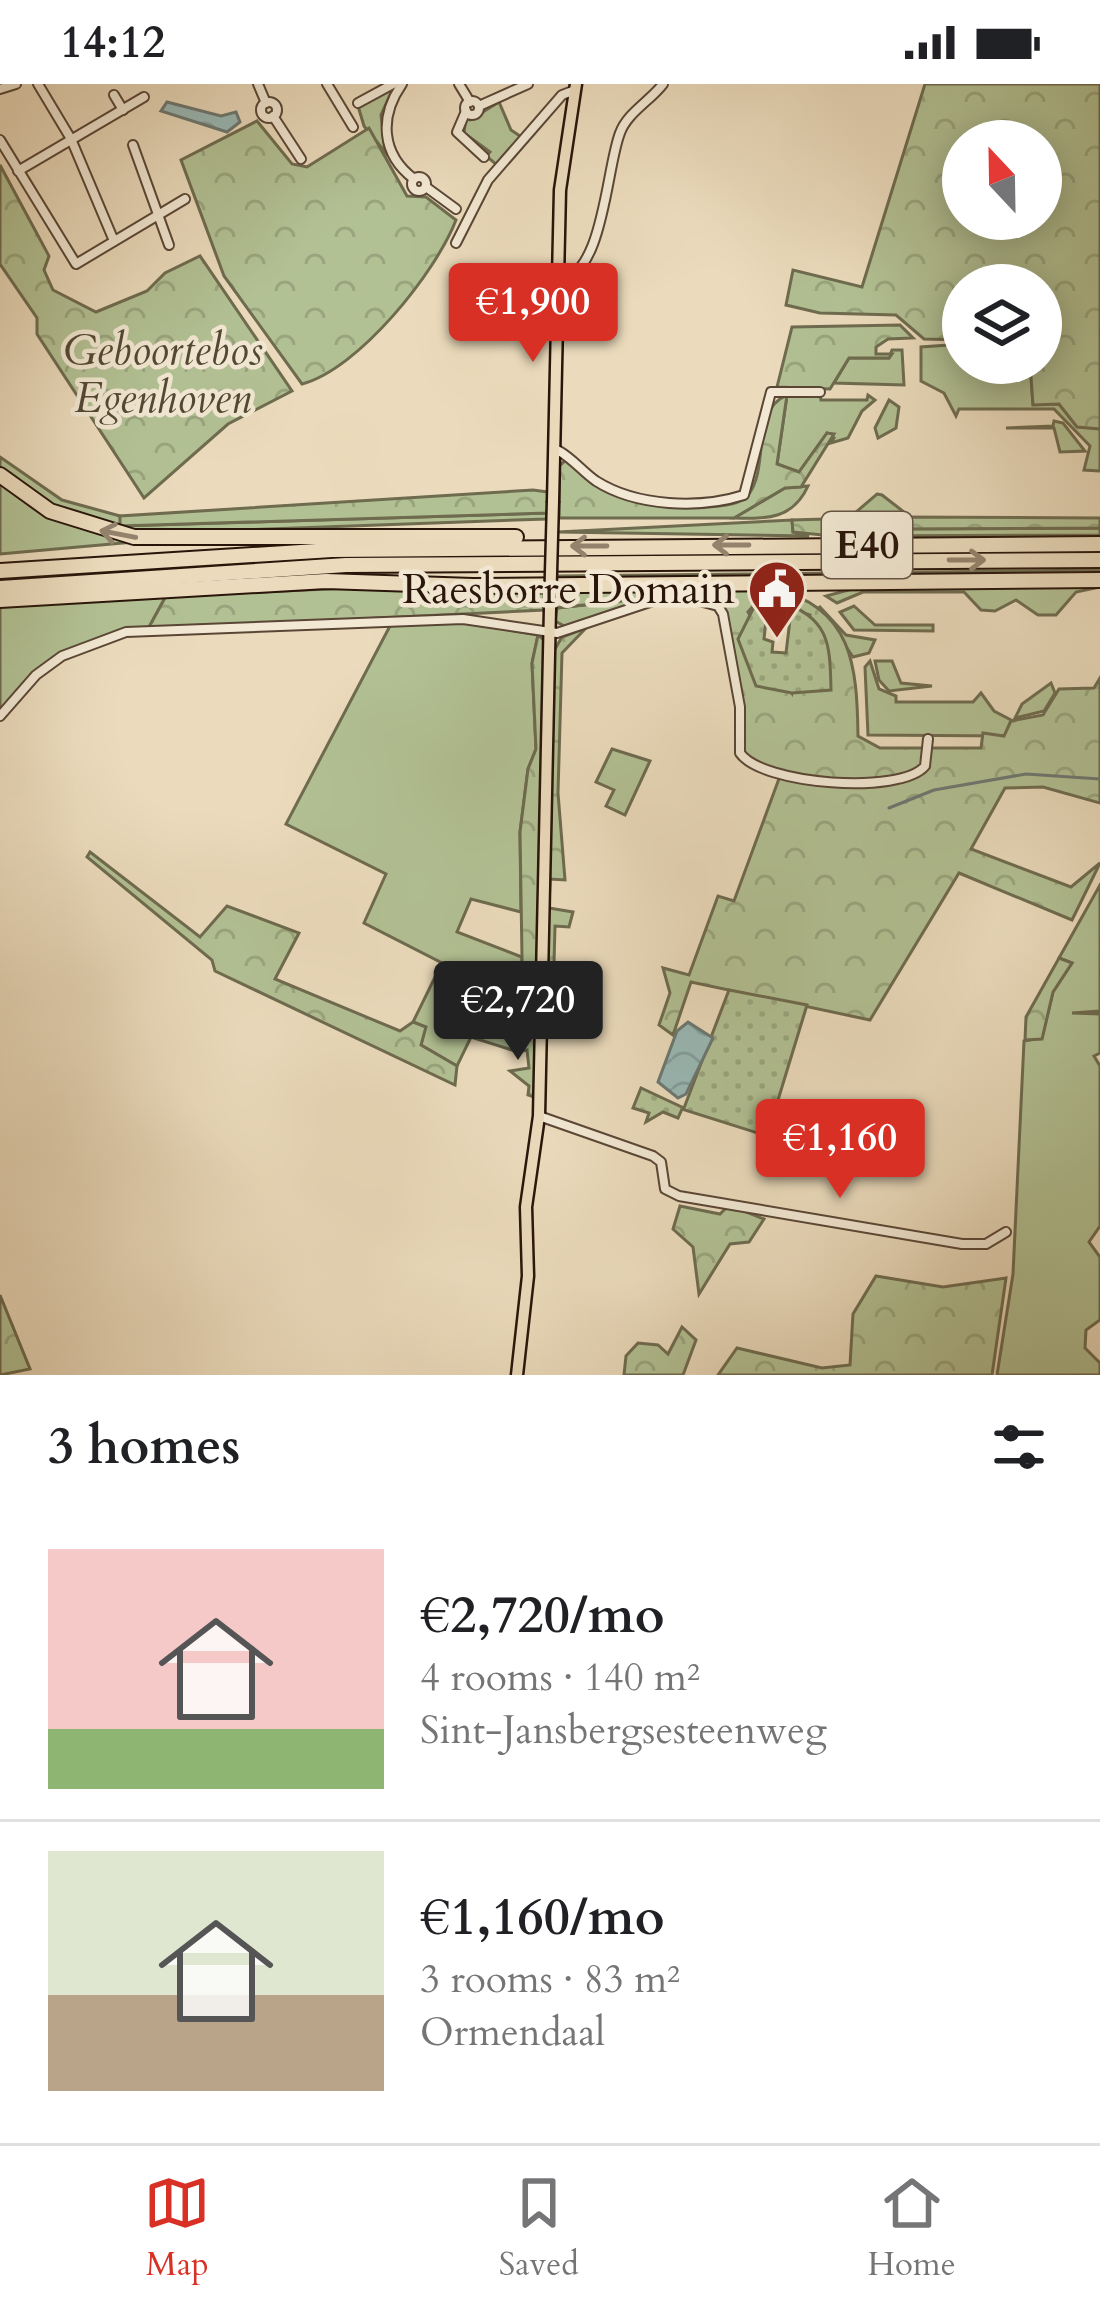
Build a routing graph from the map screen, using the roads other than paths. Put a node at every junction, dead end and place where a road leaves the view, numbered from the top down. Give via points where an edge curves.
1 (16, 84) edge
2 (38, 84) edge
3 (258, 84) edge
4 (318, 84) edge
5 (327, 84) edge
6 (398, 84) edge
7 (459, 84) edge
8 (528, 84) edge
9 (663, 84) edge
10 (576, 87) edge
11 (0, 89) edge
12 (114, 94) dead end
13 (144, 97) dead end
14 (358, 103) dead end
15 (472, 106) junction
16 (123, 110) junction
17 (353, 127) dead end
18 (0, 140) edge
19 (71, 140) junction
20 (133, 145) dead end
21 (484, 158) dead end
22 (301, 159) dead end
23 (17, 170) junction
24 (184, 199) dead end
25 (456, 209) dead end
26 (159, 214) junction
27 (114, 241) junction
28 (456, 243) dead end
29 (169, 245) dead end
30 (558, 281) junction
31 (820, 392) dead end
32 (560, 451) dead end
33 (0, 475) edge
34 (235, 538) junction
35 (1100, 544) edge
36 (544, 546) junction
37 (171, 557) junction
38 (1100, 560) edge
39 (346, 565) junction
40 (0, 571) edge
41 (1100, 580) edge
42 (529, 584) junction
43 (0, 588) edge
44 (0, 600) edge
45 (550, 632) junction
46 (0, 716) edge
47 (928, 739) dead end
48 (539, 1116) junction
49 (1006, 1232) dead end
50 (517, 1375) edge

1 - 11 street
2 - 19 street
3 - 22 street
4 - 5 street
5 - 17 street
6 - 14 street
6 - 25 street via 386,113 394,160
7 - 15 street
8 - 15 street
9 - 30 street via 623,124 591,252 574,275
10 - 28 street via 499,165
10 - 30 main road via 563,154
12 - 16 street
13 - 16 street
15 - 21 street via 457,133
16 - 19 street
18 - 23 street
19 - 23 street
19 - 27 street
20 - 26 street
23 - 27 street via 76,264
24 - 26 street
26 - 27 street
26 - 29 street
30 - 45 main road, bridge
31 - 32 street via 771,392 744,496 719,503 627,494
34 -> 33 highway via 106,532 50,511
34 - 36 highway via 394,533 522,537
34 - 37 highway
35 -> 36 highway, E40
36 - 37 highway, E40
37 - 40 highway, E40
39 -> 38 highway, E40
39 - 42 highway
39 - 43 highway, E40
41 - 42 highway
42 - 44 highway via 291,582
45 - 46 street via 463,619 126,632 62,656
45 - 47 street via 656,600 718,606 740,707 741,757 780,776 911,779 929,758
45 - 48 main road
48 - 49 street via 658,1160 663,1185 679,1196 962,1244 986,1244
48 - 50 main road

